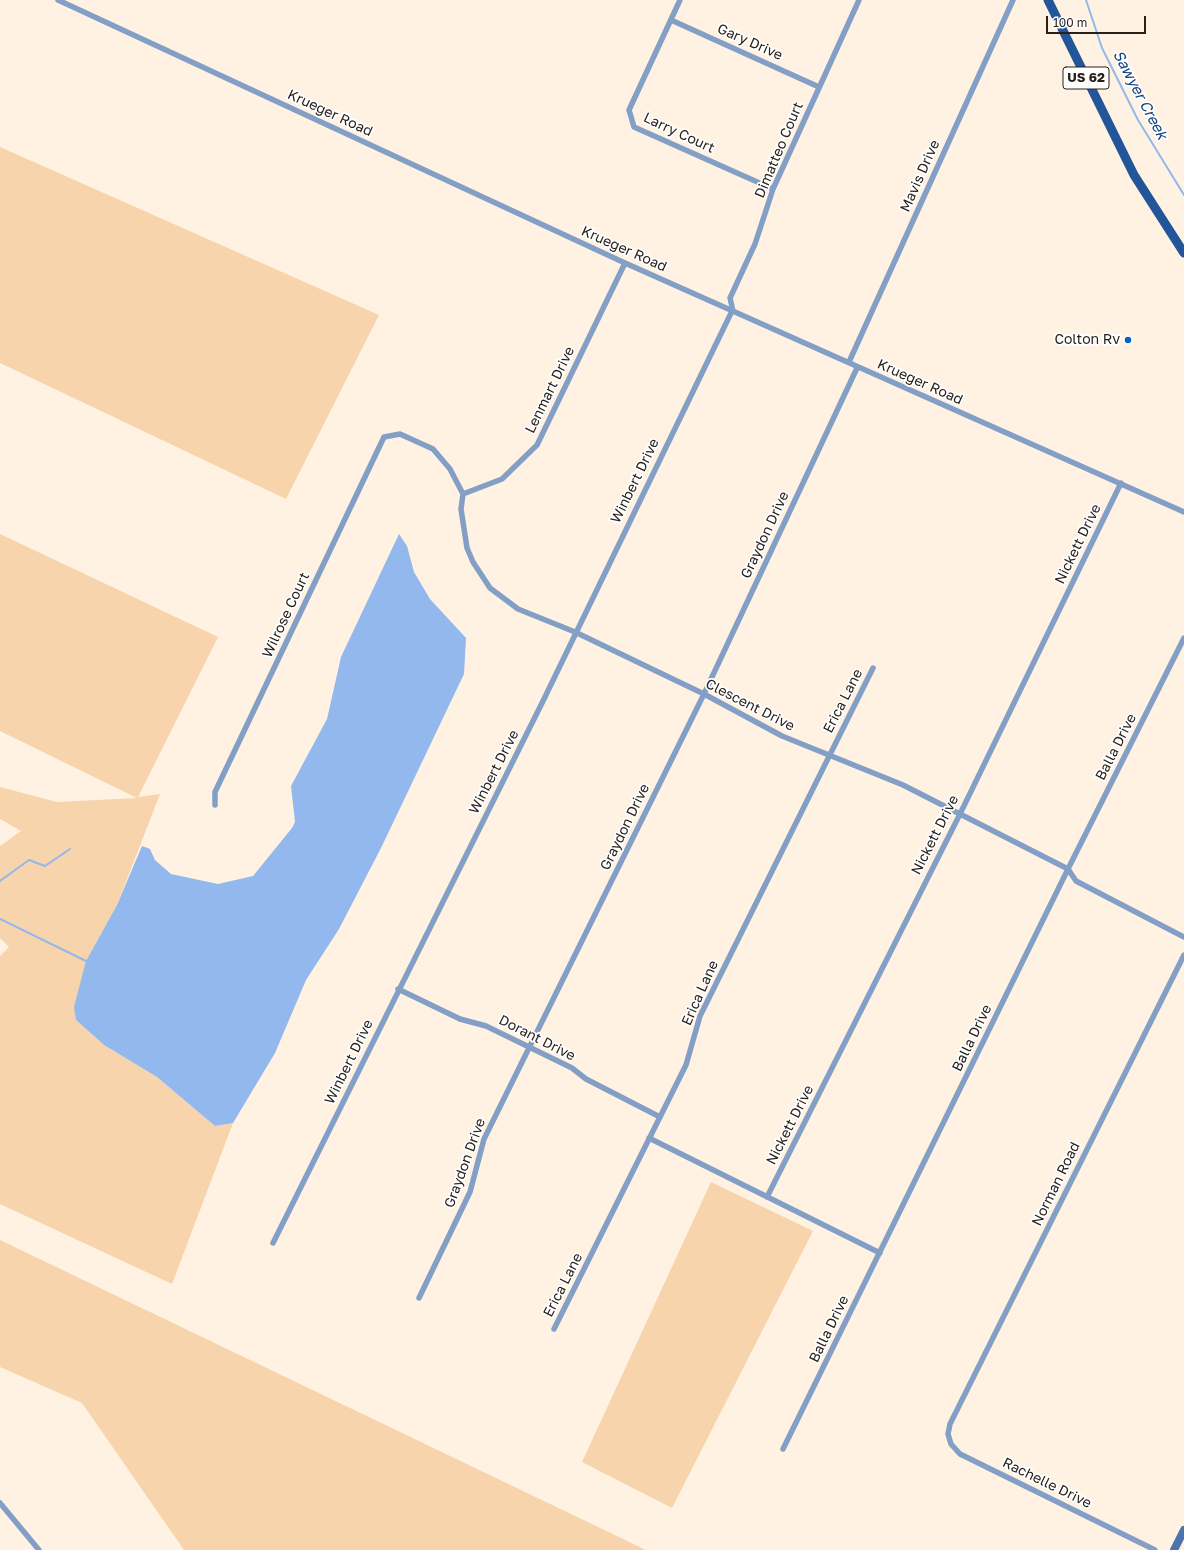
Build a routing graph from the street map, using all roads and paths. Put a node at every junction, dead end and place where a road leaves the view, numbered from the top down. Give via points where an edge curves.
1 (58, 0) edge
2 (680, 0) edge
3 (859, 0) edge
4 (1013, 0) edge
5 (1048, 0) edge
6 (671, 20) junction
7 (819, 87) junction
8 (773, 189) junction
9 (1184, 253) edge
10 (625, 263) junction
11 (732, 311) junction
12 (849, 362) junction
13 (857, 368) junction
14 (1121, 483) junction
15 (463, 494) junction
16 (1184, 512) edge
17 (575, 632) junction
18 (1184, 638) edge
19 (873, 668) dead end
20 (704, 694) junction
21 (829, 754) junction
22 (215, 805) dead end
23 (960, 814) junction
24 (1068, 868) junction
25 (1184, 937) edge
26 (1184, 955) edge
27 (398, 989) junction
28 (529, 1047) junction
29 (660, 1117) junction
30 (649, 1138) junction
31 (767, 1196) junction
32 (273, 1243) dead end
33 (880, 1252) junction
34 (418, 1298) dead end
35 (554, 1329) dead end
36 (950, 1424) joint
37 (783, 1449) dead end
38 (0, 1503) edge
39 (1184, 1530) edge
40 (39, 1550) edge
41 (1155, 1550) edge
42 (1174, 1550) edge

1 - 10 street, Krueger Road
2 - 6 street, Larry Court
3 - 7 street, Dimatteo Court
4 - 12 street, Mavis Drive
5 - 9 main road, US 62 via 1134,175
6 - 7 street, Gary Drive
6 - 8 street, Larry Court via 629,110 634,127
7 - 8 street, Dimatteo Court
8 - 11 street, Dimatteo Court via 755,244 730,298
10 - 11 street, Krueger Road
10 - 15 street, Lenmart Drive via 537,445 502,479
11 - 12 street, Krueger Road
11 - 17 street, Winbert Drive
12 - 13 street, Krueger Road
13 - 14 street, Krueger Road
13 - 20 street, Graydon Drive
14 - 16 street, Krueger Road
14 - 23 street, Nickett Drive
15 - 17 street, Clescent Drive via 460,509 466,548 490,588 518,608
15 - 22 street, Wilrose Court via 450,468 433,449 400,434 384,437 215,792
17 - 20 street, Clescent Drive
17 - 27 street, Winbert Drive
18 - 24 street, Balla Drive
19 - 21 street, Erica Lane
20 - 21 street, Clescent Drive via 782,736
20 - 28 street, Graydon Drive
21 - 23 street, Clescent Drive via 903,785
21 - 29 street, Erica Lane via 700,1016 686,1065
23 - 24 street, Clescent Drive
23 - 31 street, Nickett Drive
24 - 25 street, Clescent Drive via 1076,881
24 - 33 street, Balla Drive
26 - 36 street, Norman Road
27 - 28 street, Dorant Drive via 460,1019 486,1026
27 - 32 street, Winbert Drive
28 - 29 street, Dorant Drive
28 - 34 street, Graydon Drive via 484,1139 470,1192
29 - 30 street, Erica Lane
30 - 31 street
30 - 35 street, Erica Lane
31 - 33 street
33 - 37 street, Balla Drive
36 - 41 street, Rachelle Drive via 948,1434 951,1444 960,1454
38 - 40 street
39 - 42 main road

